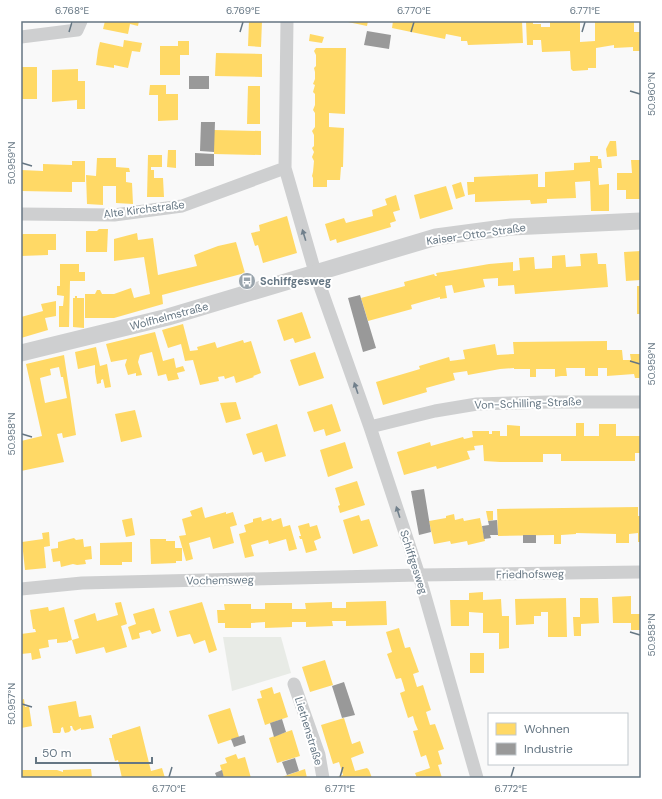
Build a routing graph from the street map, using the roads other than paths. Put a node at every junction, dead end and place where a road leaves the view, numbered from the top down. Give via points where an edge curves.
1 (81, 21) edge
2 (287, 21) edge
3 (21, 37) edge
4 (285, 168) junction
5 (21, 214) edge
6 (641, 220) edge
7 (315, 272) junction
8 (21, 353) edge
9 (641, 402) edge
10 (370, 427) junction
11 (641, 572) edge
12 (419, 575) junction
13 (21, 589) edge
14 (294, 684) dead end
15 (323, 778) edge
16 (477, 778) edge

1 - 3 street via 77,30
2 - 4 street, Schiffgesweg
4 - 5 street, Alte Kirchstraße via 182,206 114,214
7 -> 4 street, Schiffgesweg
6 - 7 street, Kaiser-Otto-Straße via 511,226 436,237
7 - 8 street, Wolfhelmstraße via 168,317
10 -> 7 street, Schiffgesweg
9 - 10 street, Von-Schilling-Straße via 477,404
12 -> 10 street, Schiffgesweg
11 - 12 street, Friedhofsweg
12 - 13 street, Vochemsweg via 82,583
12 - 16 street, Schiffgesweg
14 - 15 street, Liethenstraße via 319,754

